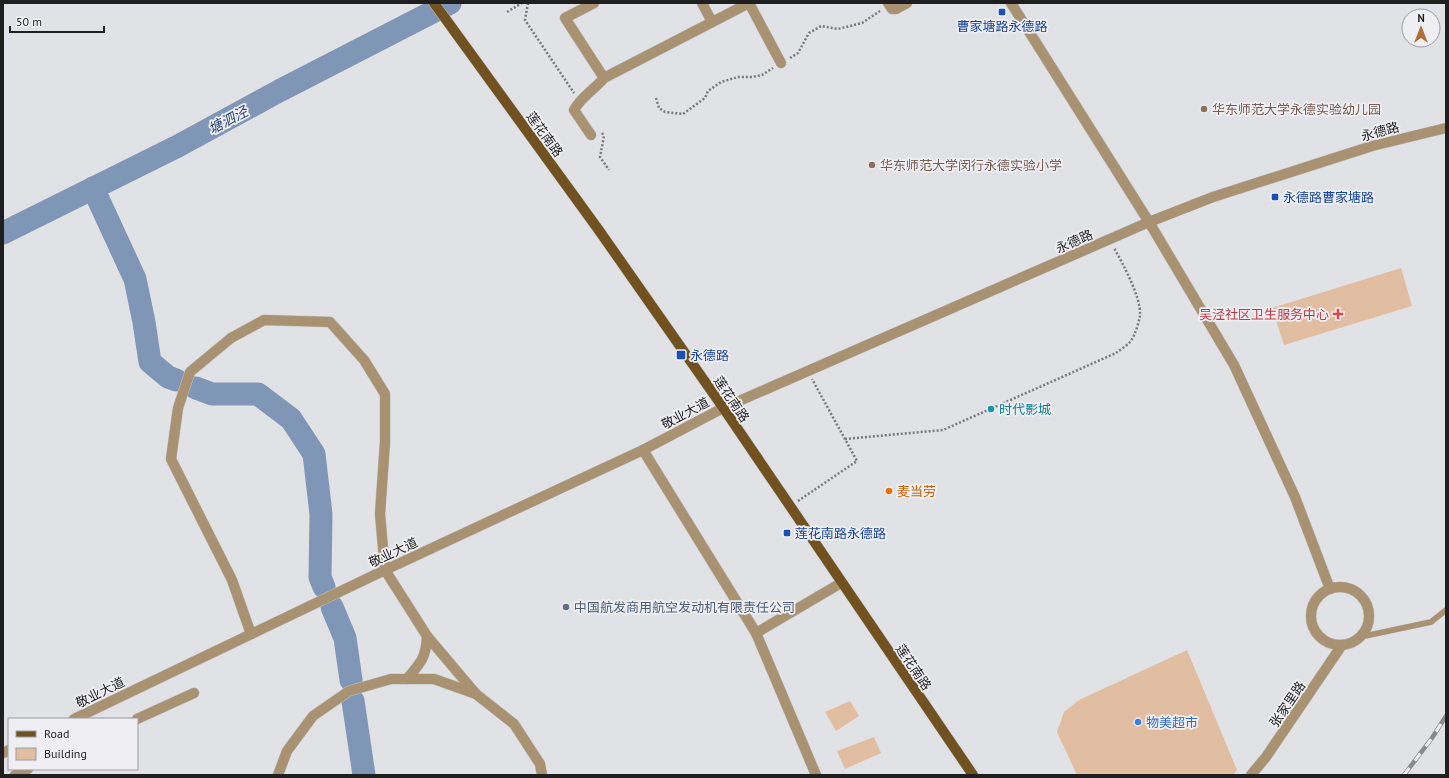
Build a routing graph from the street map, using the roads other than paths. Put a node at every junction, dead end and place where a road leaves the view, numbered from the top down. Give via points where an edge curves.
1 (434, 3) edge
2 (594, 3) edge
3 (702, 3) edge
4 (749, 3) edge
5 (888, 3) edge
6 (907, 3) edge
7 (1011, 3) edge
8 (712, 22) junction
9 (781, 63) dead end
10 (604, 78) junction
11 (1446, 128) edge
12 (595, 133) road end
13 (1149, 222) junction
14 (723, 408) junction
15 (643, 450) junction
16 (385, 570) junction
17 (841, 583) junction
18 (1330, 589) junction
19 (1446, 610) edge
20 (756, 633) junction
21 (251, 634) junction
22 (427, 636) junction
23 (1360, 637) junction
24 (1342, 645) junction
25 (407, 679) junction
26 (194, 693) dead end
27 (476, 694) junction
28 (76, 718) edge
29 (138, 719) edge
30 (26, 770) edge
31 (15, 775) edge
32 (278, 775) edge
33 (542, 775) edge
34 (816, 775) edge
35 (972, 775) edge
36 (1251, 775) edge

1 - 14 main road, 莲花南路 via 598,229
2 - 10 street via 565,18
3 - 8 street
4 - 8 street
4 - 9 street
5 - 6 street via 892,9
7 - 13 street
8 - 10 street
10 - 12 street via 579,101 574,110
11 - 13 street, 永德路 via 1372,146 1213,197
13 - 14 street, 永德路
13 - 18 street via 1234,365 1295,497
14 - 15 street, 敬业大道
14 - 17 main road, 莲花南路
15 - 16 street, 敬业大道
15 - 20 street
16 - 21 street, 敬业大道
16 - 21 street via 380,514 385,394 364,360 330,322 264,320 231,338 190,372 178,408 171,459 232,580
16 - 22 street
17 - 20 street
17 - 35 main road, 莲花南路
18 - 23 street via 1349,589 1365,601 1369,620
18 - 24 street via 1316,600 1311,618 1317,635 1324,641
19 - 23 lane via 1431,622
20 - 34 street
21 - 28 street, 敬业大道
22 - 25 street via 424,657
22 - 27 street
23 - 24 street via 1352,643
24 - 36 street, 张家里路
25 - 27 street via 434,680
25 - 32 street via 391,679 349,691 313,716 287,751
26 - 29 street
27 - 33 street via 514,724 540,764
30 - 31 street

